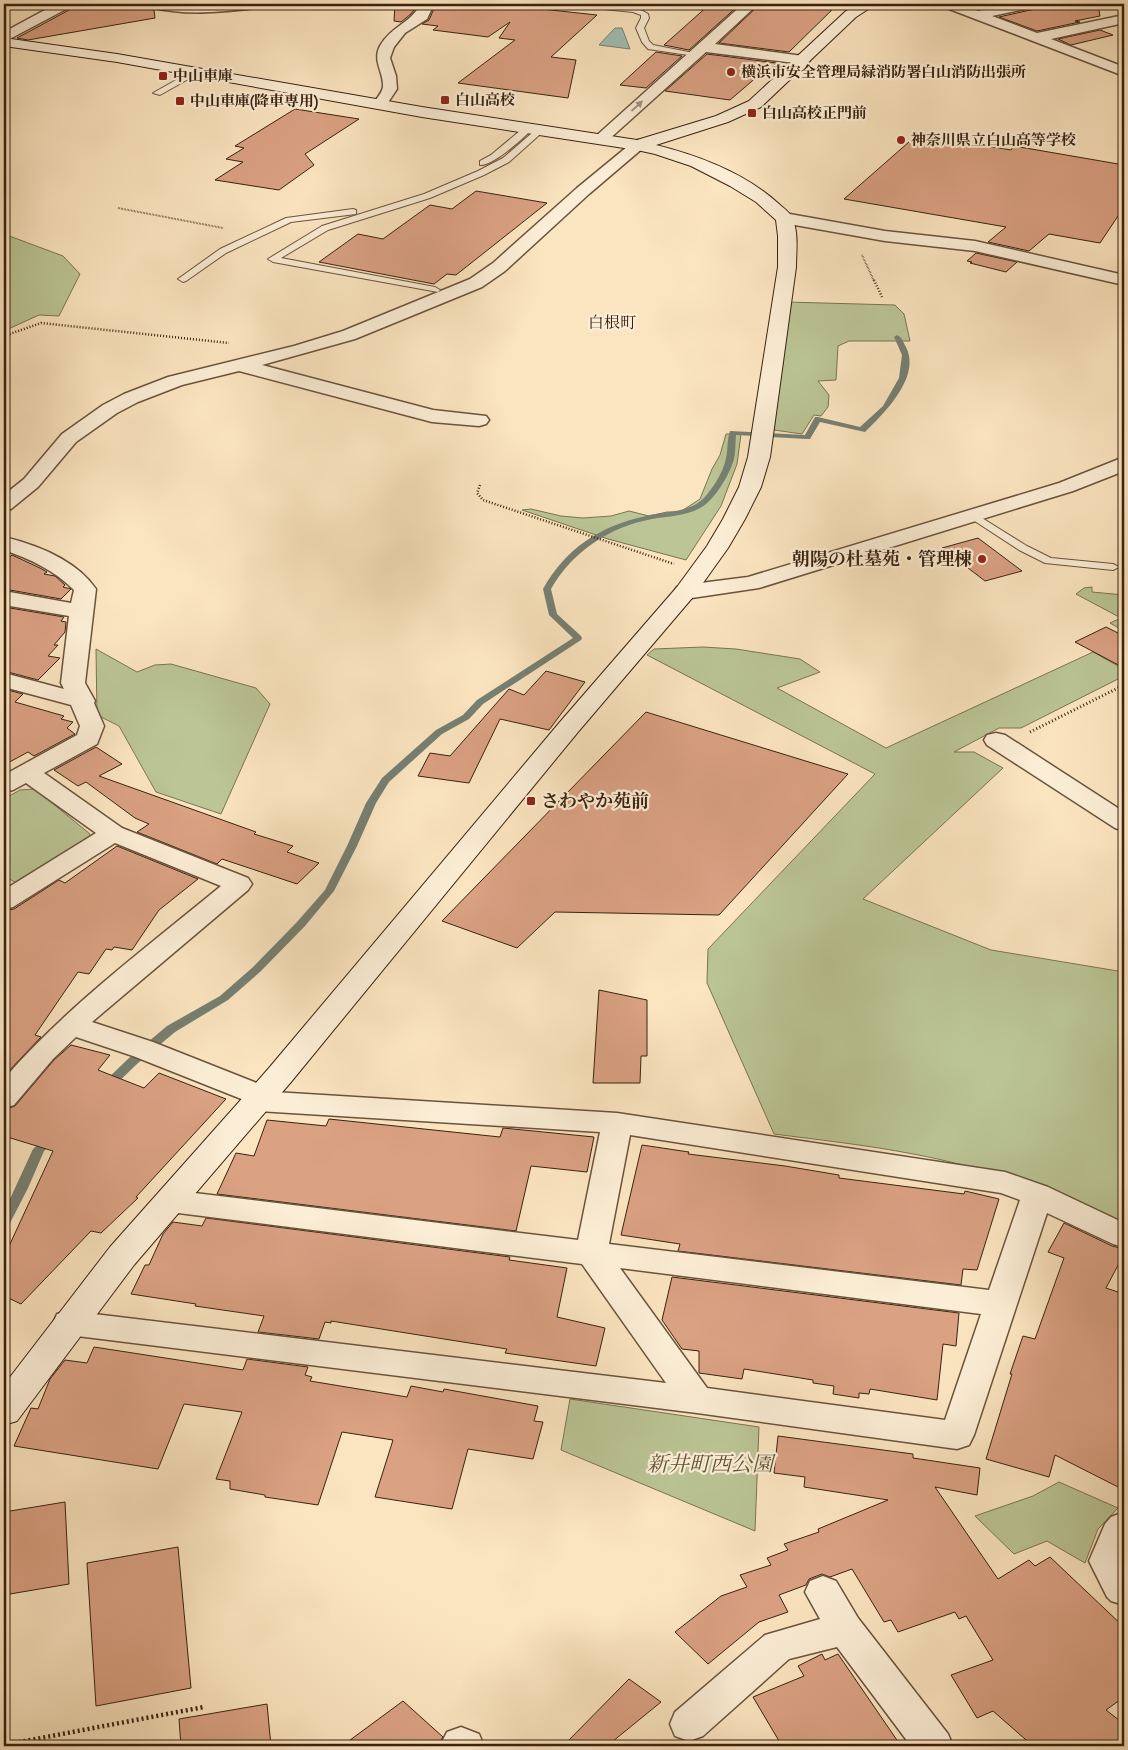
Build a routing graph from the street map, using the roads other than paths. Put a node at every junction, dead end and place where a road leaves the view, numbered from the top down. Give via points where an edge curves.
1 (65, 4) edge
2 (154, 4) edge
3 (257, 4) edge
4 (427, 4) edge
5 (575, 4) edge
6 (751, 4) edge
7 (869, 4) edge
8 (949, 4) edge
9 (1030, 4) edge
10 (977, 15) junction
11 (1124, 19) edge
12 (1036, 38) junction
13 (4, 40) edge
14 (699, 51) junction
15 (1124, 58) edge
16 (803, 60) junction
17 (1101, 63) junction
18 (1124, 72) edge
19 (195, 73) junction
20 (158, 93) dead end
21 (380, 104) junction
22 (536, 128) junction
23 (601, 139) junction
24 (638, 145) junction
25 (784, 218) junction
26 (183, 279) dead end
27 (1124, 280) edge
28 (435, 290) dead end
29 (240, 365) junction
30 (480, 420) dead end
31 (1124, 463) edge
32 (4, 505) edge
33 (974, 516) junction
34 (4, 544) edge
35 (1113, 567) dead end
36 (685, 592) junction
37 (4, 598) edge
38 (80, 611) junction
39 (4, 680) edge
40 (82, 701) junction
41 (996, 740) road end
42 (26, 772) junction
43 (4, 785) edge
44 (1124, 823) edge
45 (113, 833) junction
46 (4, 901) edge
47 (71, 1025) junction
48 (4, 1098) edge
49 (260, 1098) junction
50 (617, 1123) junction
51 (1037, 1195) junction
52 (170, 1201) junction
53 (1124, 1236) edge
54 (591, 1252) junction
55 (1002, 1304) junction
56 (69, 1323) junction
57 (697, 1400) junction
58 (4, 1411) edge
59 (1124, 1527) edge
60 (1124, 1590) edge
61 (823, 1592) dead end
62 (845, 1629) junction
63 (689, 1724) dead end
64 (934, 1746) edge

1 - 13 street
2 - 3 street via 202,11
4 - 21 street via 422,16 400,30 387,46 383,58 390,89
5 - 14 lane via 634,10 644,14 640,28 651,47
6 - 14 street
7 - 16 street via 851,14
8 - 10 street
9 - 10 street
10 - 12 street
11 - 12 street
12 - 17 street
13 - 19 street
14 - 16 street
23 -> 14 street
15 - 17 street
16 - 24 street via 755,104 742,111
17 - 18 street
19 - 20 lane
19 - 21 street
21 - 22 street
22 - 23 street
22 - 26 lane via 494,157 418,193 350,214 289,220 223,251
22 - 28 lane via 506,160 481,173 427,196 325,228 273,259
23 - 24 street
24 - 25 street via 697,162 762,198
24 - 29 street via 476,284 349,335
25 - 27 street via 885,236 975,246
25 - 36 street via 787,267 758,457 750,487 734,519
29 - 30 street via 432,416
29 - 32 street via 175,381 110,409 68,438 31,483
31 - 33 street via 1066,487
33 - 35 lane via 1022,548 1049,561
33 - 36 street via 751,584
34 - 38 street via 49,559 73,576 85,589
36 - 49 street
37 - 38 street
38 - 40 street via 73,683
39 - 40 street
40 - 42 street via 92,726 88,739
41 - 44 street
42 - 43 street
42 - 45 street
45 - 46 street
45 - 47 street via 239,884
47 - 48 street
47 - 49 street via 143,1049
49 - 50 street
49 - 52 street
50 - 51 street via 1005,1183
50 - 54 street
51 - 53 street
51 - 55 street
52 - 54 street
52 - 56 street
54 - 55 street
54 - 57 street
55 - 57 street via 957,1435
56 - 57 street
56 - 58 street
59 - 60 street via 1107,1561
61 - 62 street
62 - 63 street via 778,1646
62 - 64 street

